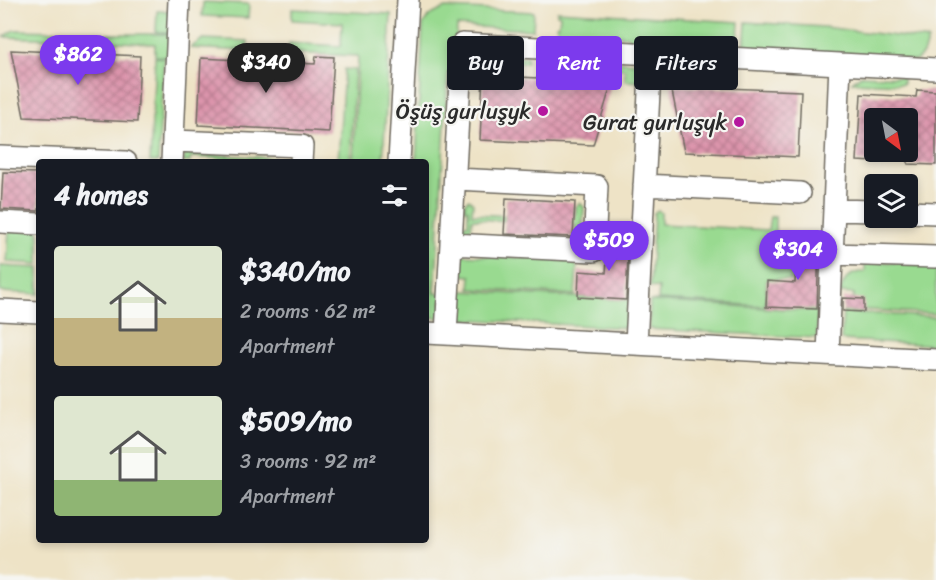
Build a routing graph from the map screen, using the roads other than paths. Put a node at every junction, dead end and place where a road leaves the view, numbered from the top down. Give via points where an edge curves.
1 (179, 0) edge
2 (408, 0) edge
3 (634, 53) edge
4 (738, 59) edge
5 (840, 64) junction
6 (936, 69) edge
7 (649, 90) edge
8 (173, 141) junction
9 (0, 157) edge
10 (50, 159) edge
11 (172, 159) edge
12 (301, 159) edge
13 (399, 159) edge
14 (455, 179) junction
15 (644, 185) junction
16 (800, 193) dead end
17 (834, 210) junction
18 (864, 212) edge
19 (918, 212) edge
20 (936, 213) edge
21 (0, 222) edge
22 (36, 224) edge
23 (451, 244) junction
24 (832, 254) junction
25 (936, 257) edge
26 (0, 310) edge
27 (36, 312) edge
28 (436, 334) edge
29 (636, 344) junction
30 (828, 354) junction
31 (936, 360) edge

1 - 8 lane
2 - 13 lane
3 - 14 lane via 462,44
4 - 5 lane
5 - 6 lane
5 - 17 lane
7 - 15 lane
8 - 11 lane
8 - 12 lane via 302,146
9 - 10 lane
14 - 23 lane
14 - 23 lane via 597,186 594,251
15 - 16 lane
15 - 29 lane
17 - 18 lane
17 - 24 lane
19 - 20 lane
21 - 22 lane
23 - 28 lane
24 - 25 lane
24 - 30 lane
26 - 27 lane
28 - 29 lane
29 - 30 lane
30 - 31 lane

